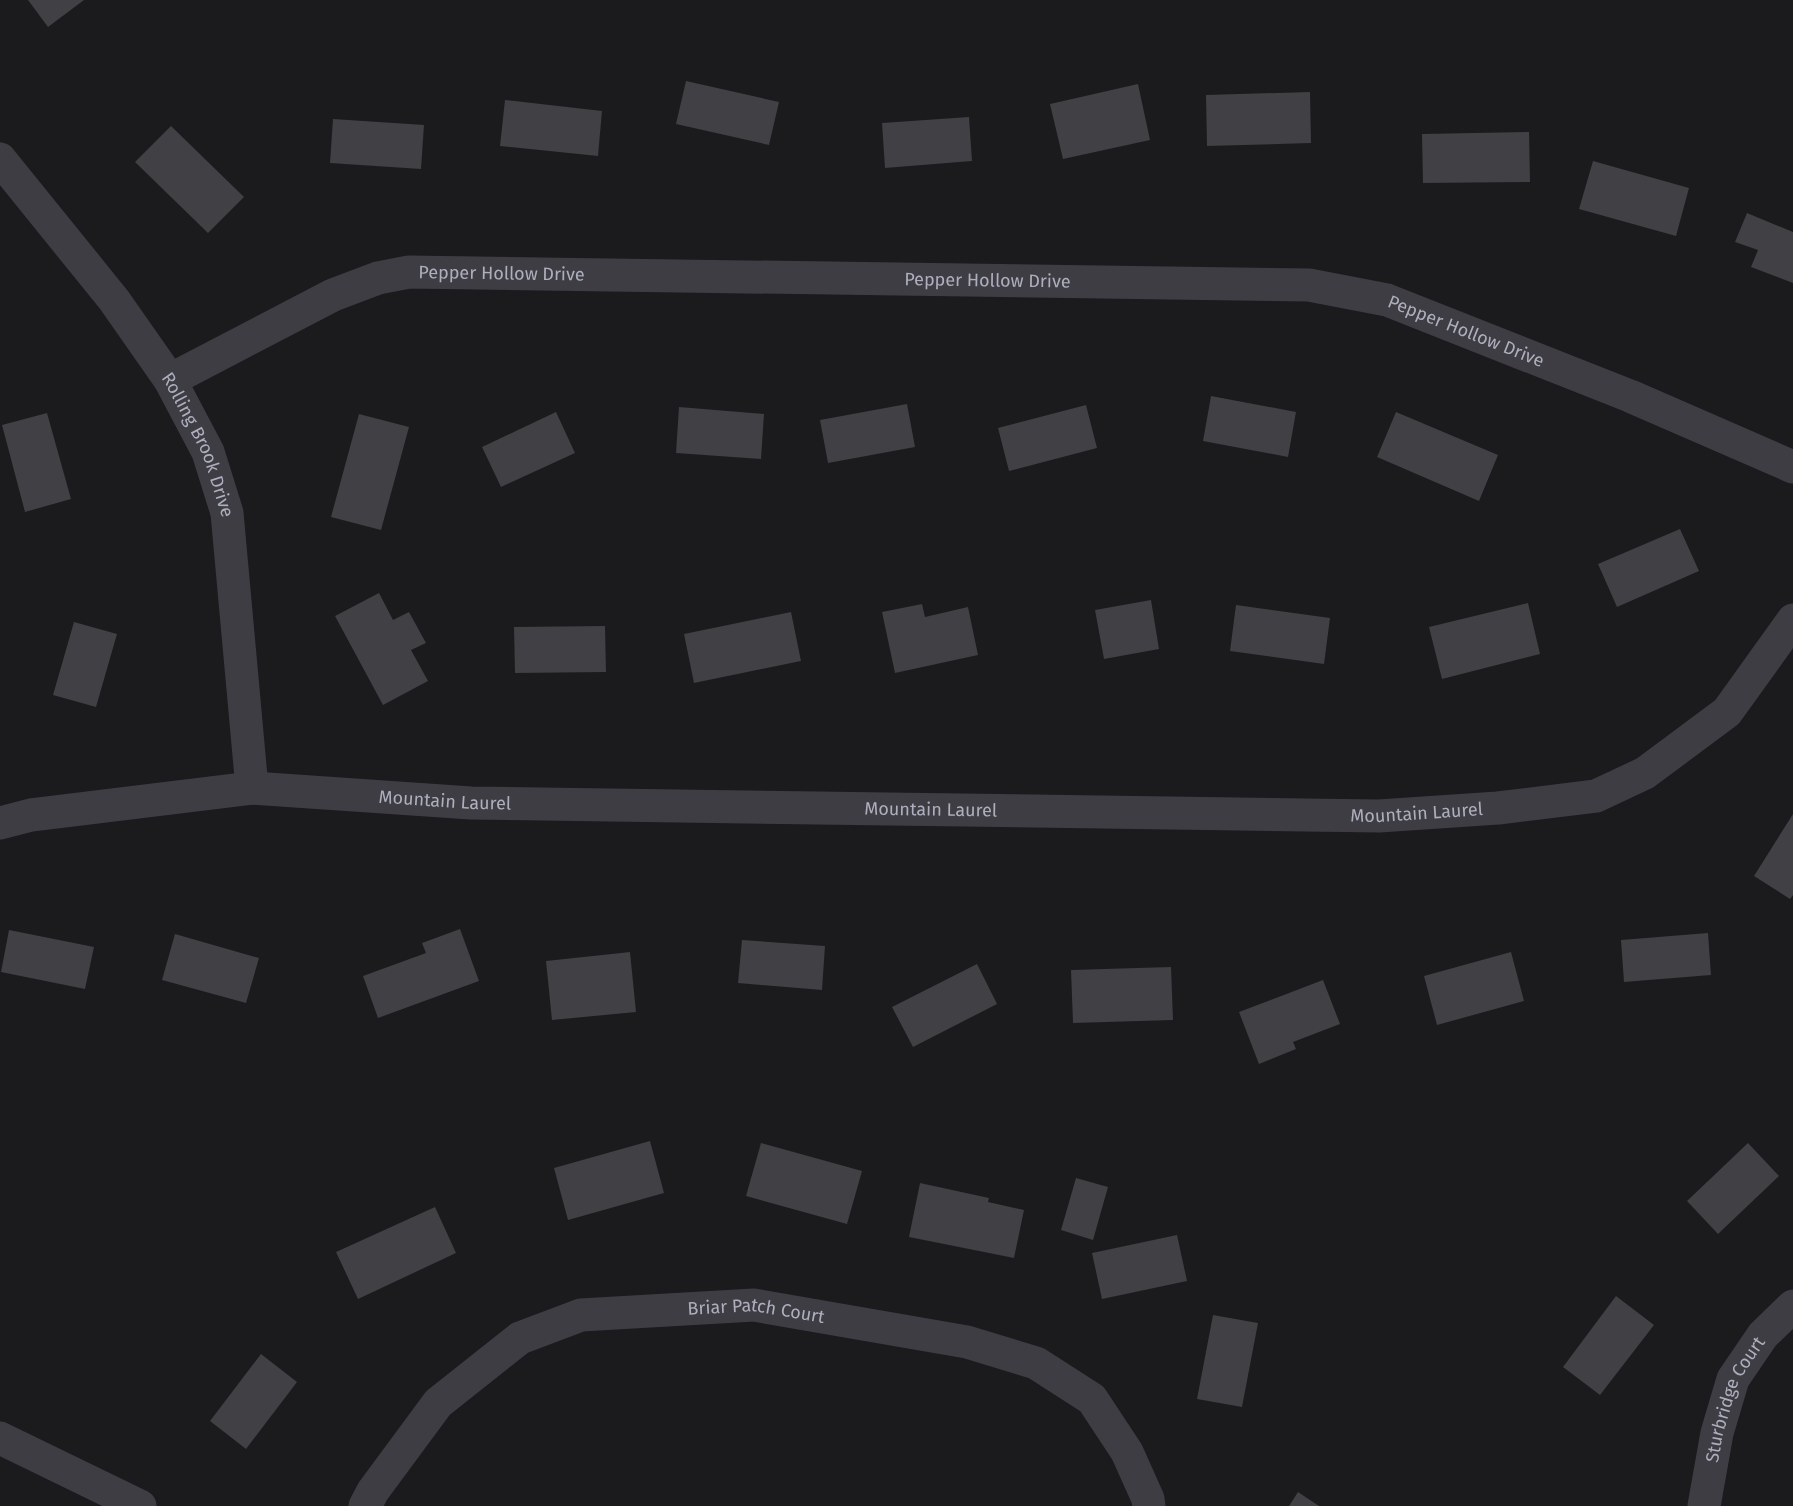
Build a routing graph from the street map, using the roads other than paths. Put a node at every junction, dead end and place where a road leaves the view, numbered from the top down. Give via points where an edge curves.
1 (0, 159) edge
2 (170, 380) junction
3 (1793, 468) edge
4 (1793, 620) edge
5 (252, 788) junction
6 (0, 823) edge
7 (1793, 1306) edge
8 (0, 1438) edge
9 (141, 1506) edge
10 (365, 1506) edge
11 (1149, 1506) edge
12 (1704, 1506) edge

1 - 2 street, Rolling Brook Drive via 114,300
2 - 3 street, Pepper Hollow Drive via 333,295 378,278 409,272 1309,285 1387,300 1630,396
2 - 5 street, Rolling Brook Drive via 208,452 227,513
4 - 5 street, Mountain Laurel via 1727,712 1645,773 1596,796 1498,808 1379,816 507,804
5 - 6 street, Mountain Laurel via 31,815
7 - 12 street, Sturbridge Court via 1763,1335 1733,1379
8 - 9 street
10 - 11 street, Briar Patch Court via 438,1403 520,1338 581,1315 754,1305 967,1342 1036,1363 1092,1399 1126,1452

